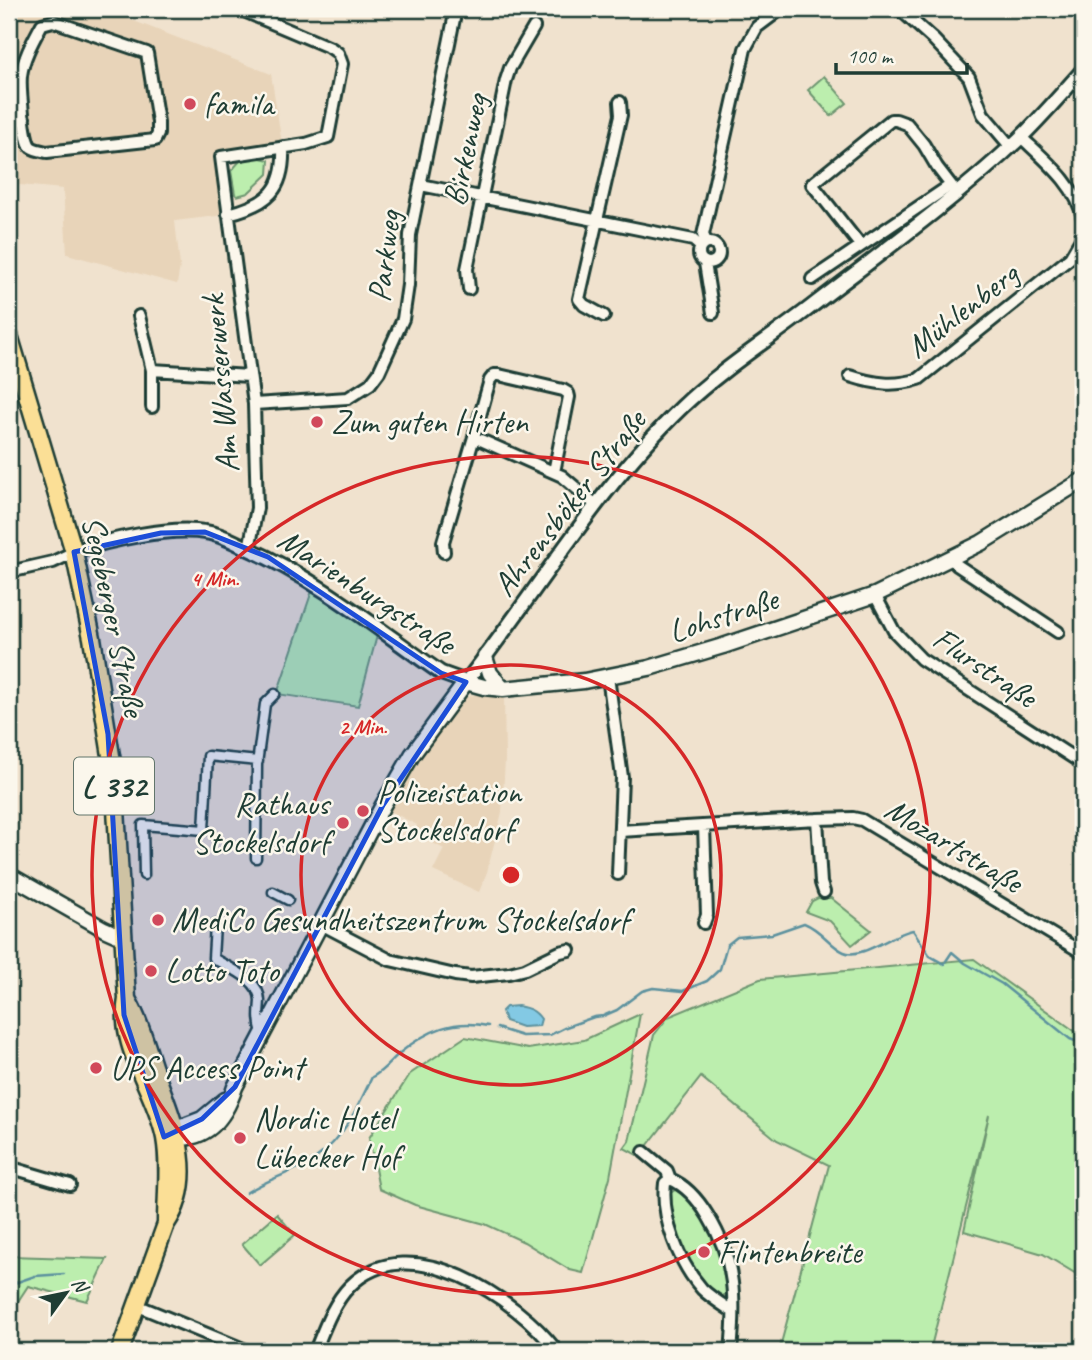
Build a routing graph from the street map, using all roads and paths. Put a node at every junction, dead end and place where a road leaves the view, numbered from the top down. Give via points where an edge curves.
1 (239, 9) edge
2 (456, 9) edge
3 (781, 9) edge
4 (896, 9) edge
5 (534, 27) dead end
6 (1083, 70) edge
7 (620, 102) dead end
8 (24, 118) junction
9 (9, 121) edge
10 (1021, 137) junction
11 (283, 147) junction
12 (1011, 147) junction
13 (421, 185) junction
14 (954, 189) junction
15 (481, 198) junction
16 (228, 214) junction
17 (1083, 219) edge
18 (598, 222) junction
19 (1083, 230) edge
20 (704, 245) junction
21 (860, 245) junction
22 (705, 263) junction
23 (812, 279) dead end
24 (469, 289) dead end
25 (713, 313) dead end
26 (139, 316) dead end
27 (604, 316) dead end
28 (9, 335) edge
29 (152, 370) junction
30 (249, 376) junction
31 (850, 376) dead end
32 (254, 404) junction
33 (152, 407) dead end
34 (474, 437) junction
35 (554, 472) junction
36 (1083, 480) edge
37 (596, 505) junction
38 (249, 549) junction
39 (74, 552) junction
40 (444, 552) dead end
41 (951, 558) junction
42 (9, 572) edge
43 (875, 595) junction
44 (1058, 632) dead end
45 (485, 657) junction
46 (608, 677) junction
47 (466, 682) junction
48 (503, 689) junction
49 (275, 694) dead end
50 (258, 761) junction
51 (1083, 764) edge
52 (817, 819) junction
53 (704, 826) junction
54 (620, 831) junction
55 (256, 858) dead end
56 (618, 874) dead end
57 (9, 875) edge
58 (144, 875) dead end
59 (273, 892) dead end
60 (824, 892) dead end
61 (288, 900) dead end
62 (704, 923) dead end
63 (321, 924) junction
64 (215, 925) dead end
65 (122, 937) junction
66 (569, 950) dead end
67 (1083, 953) edge
68 (263, 1035) junction
69 (173, 1135) junction
70 (644, 1152) dead end
71 (9, 1167) edge
72 (670, 1179) junction
73 (70, 1185) dead end
74 (136, 1304) junction
75 (733, 1311) junction
76 (120, 1351) edge
77 (248, 1351) edge
78 (315, 1351) edge
79 (556, 1351) edge
80 (731, 1351) edge

1 - 11 street via 331,47 342,64 328,137
2 - 13 street, Parkweg
3 - 20 street via 757,27 745,49
4 - 12 street via 969,77 983,114
5 - 15 street, Birkenweg via 506,80
6 - 10 street, Ahrensböker Straße
7 - 18 street
8 - 8 street via 29,145 47,152 155,140 158,122 147,53 53,21 42,24 21,76
8 - 9 street
10 - 12 street, Ahrensböker Straße
10 - 17 street via 1073,192
11 - 16 street via 284,165 275,189 255,206
11 - 16 street, Am Wasserwerk via 221,157
12 - 14 street, Ahrensböker Straße
13 - 15 street
13 - 32 street, Parkweg via 410,235 403,319 370,384 348,398
14 - 21 street, Ahrensböker Straße
14 - 21 street via 907,124 891,120 812,184
14 - 37 street, Ahrensböker Straße via 707,385 651,439
15 - 18 street
15 - 24 street, Birkenweg via 467,269
16 - 30 street, Am Wasserwerk
18 - 20 street
18 - 27 street via 579,299
19 - 31 street, Mühlenberg via 1070,258 919,379 882,385
20 - 22 street via 699,252
20 - 22 street via 717,247 719,257
21 - 23 street, Ahrensböker Straße
22 - 25 street
26 - 29 street
28 - 39 main road, Segeberger Straße / L 332
29 - 30 street
29 - 33 street
30 - 32 street, Am Wasserwerk
32 - 38 street, Am Wasserwerk via 257,508
34 - 35 street
34 - 35 street via 494,376 563,390 569,397
34 - 40 street
35 - 37 street
36 - 41 main road, Lohstraße
37 - 45 street, Ahrensböker Straße
38 - 39 street, Marienburgstraße via 195,531 95,544
38 - 47 street, Marienburgstraße via 312,582 440,673
39 - 42 street
39 - 65 main road, Segeberger Straße / L 332 via 114,774
41 - 43 main road, Lohstraße
41 - 44 street
43 - 46 main road, Lohstraße via 723,646
43 - 51 street, Flurstraße via 894,631 921,659
45 - 47 street, Ahrensböker Straße
45 - 48 main road via 490,674
46 - 48 main road, Lohstraße
46 - 54 street via 621,767
47 - 48 main road, Lohstraße
47 - 63 main road, Ahrensböker Straße via 412,755
49 - 50 street via 265,704
50 - 55 street
50 - 58 street via 208,756 204,830 142,825
52 - 53 street, Mozartstraße
52 - 60 street
52 - 67 street, Mozartstraße via 853,818 871,825
53 - 54 street, Mozartstraße
53 - 62 street
54 - 56 street
57 - 65 main road
59 - 61 street
63 - 66 street via 390,960 455,975 509,973
63 - 68 main road, Ahrensböker Straße
64 - 68 street via 213,958 254,983 260,997 257,1019
65 - 69 main road, Segeberger Straße / L 332 via 128,1039
68 - 69 main road, Ahrensböker Straße via 222,1103
69 - 74 main road, Segeberger Straße / L 332 via 182,1166 179,1196
70 - 72 street
71 - 73 street
72 - 75 street via 700,1203 720,1235 731,1265
72 - 75 street via 663,1198 684,1261 702,1289
74 - 76 main road, L 332
74 - 77 street
75 - 80 street
78 - 79 street via 332,1311 351,1285 378,1268 410,1262 438,1267 471,1281 524,1318

